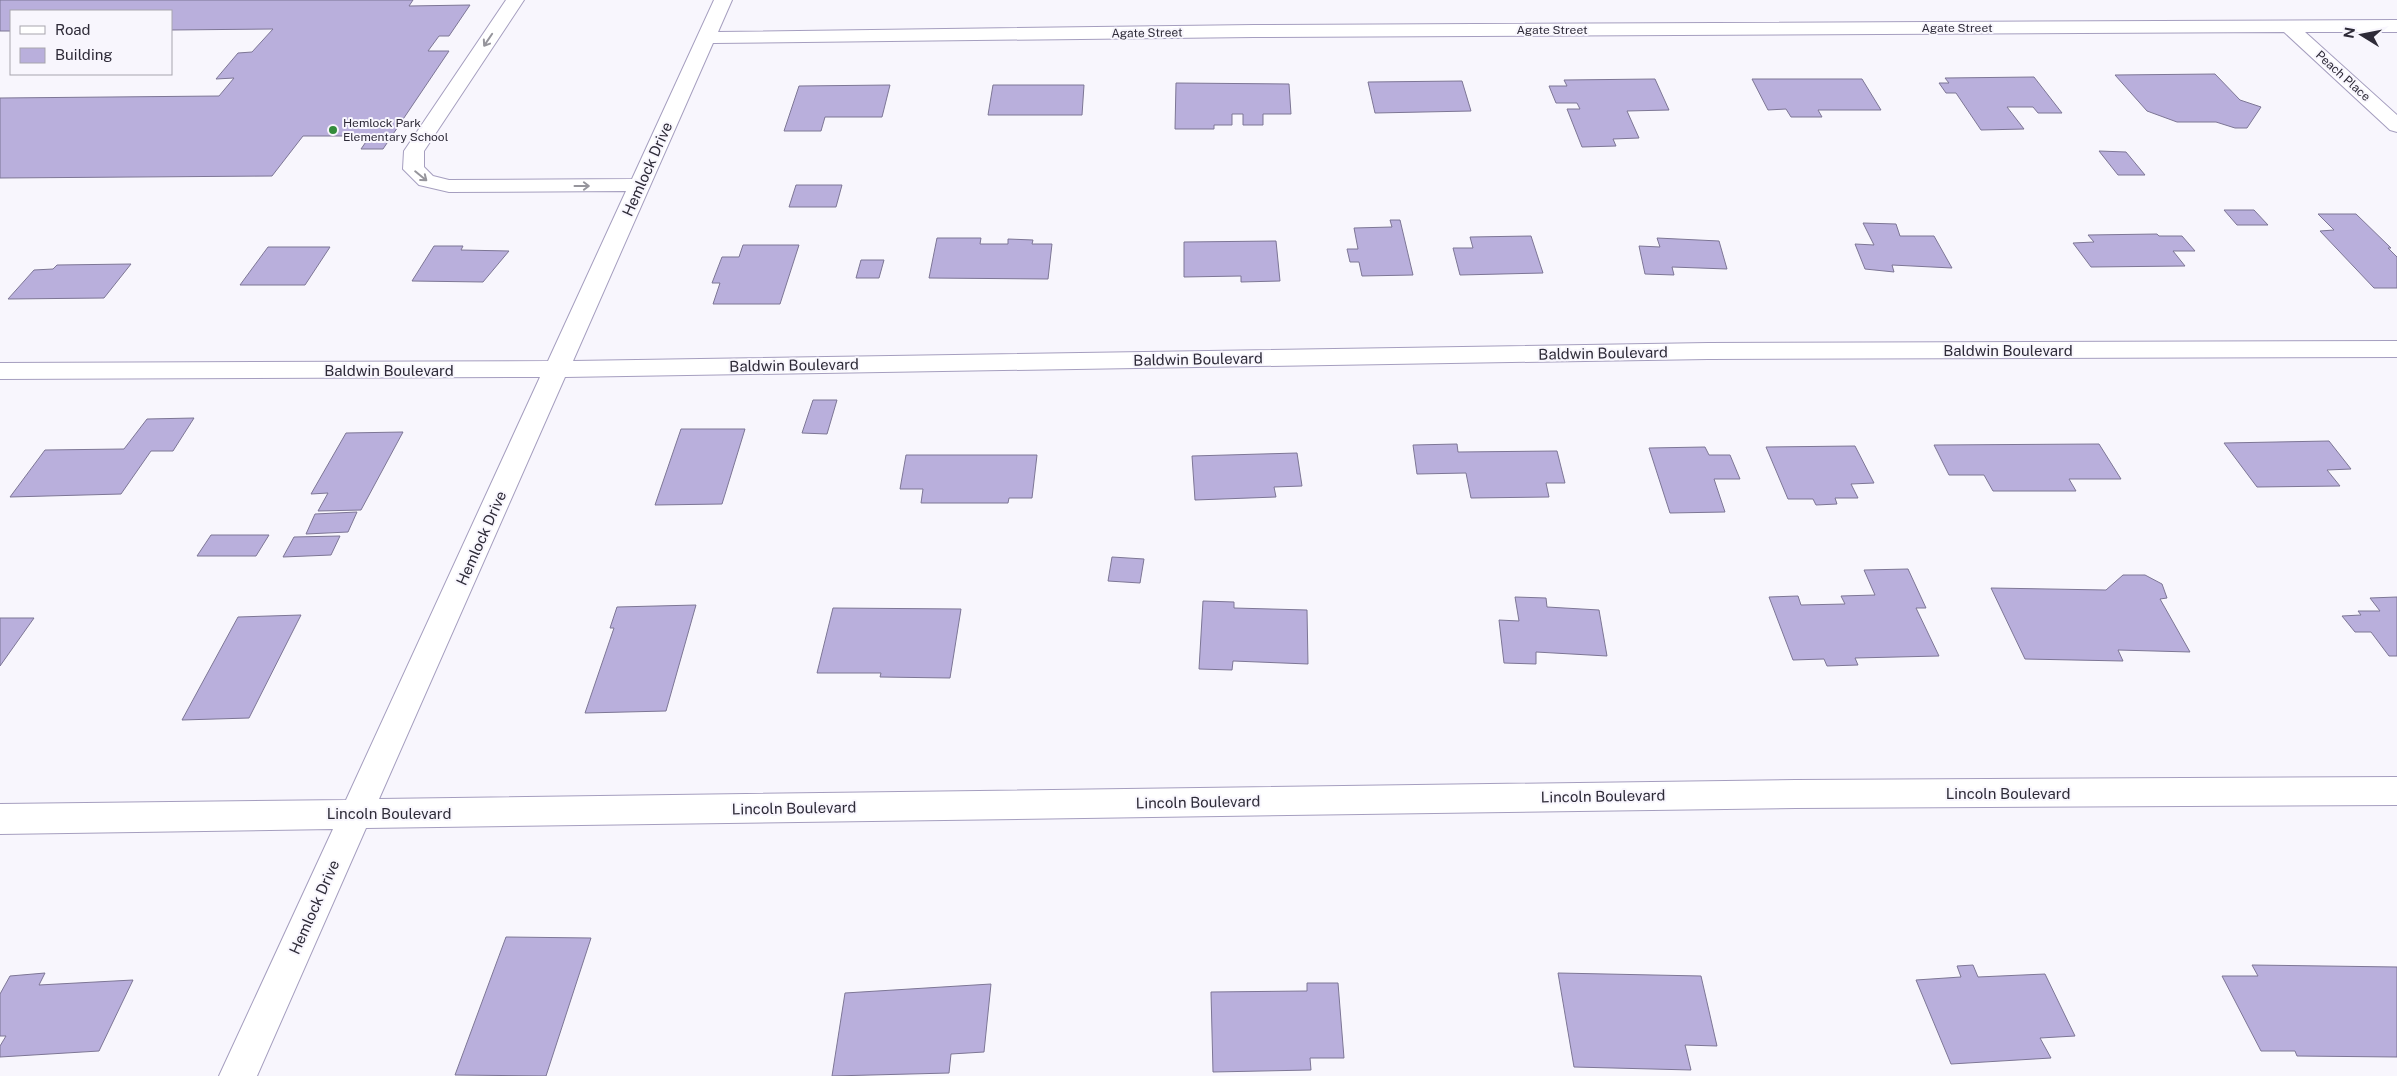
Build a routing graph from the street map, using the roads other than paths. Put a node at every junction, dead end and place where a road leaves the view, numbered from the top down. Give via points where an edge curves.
1 (515, 0) edge
2 (724, 0) edge
3 (2288, 26) junction
4 (2397, 26) edge
5 (706, 38) junction
6 (2397, 126) edge
7 (640, 185) junction
8 (2397, 349) edge
9 (558, 369) junction
10 (0, 372) edge
11 (2397, 791) edge
12 (357, 812) junction
13 (0, 819) edge
14 (238, 1076) edge

1 -> 7 street via 414,151 413,169 426,181 449,186
2 - 5 street, Hemlock Drive
3 - 4 street, Agate Street
3 - 5 street, Agate Street via 1264,31
3 - 6 street, Peach Place
5 - 7 street, Hemlock Drive
7 - 9 street, Hemlock Drive
8 - 9 street, Baldwin Boulevard via 1708,352
9 - 10 street, Baldwin Boulevard
9 - 12 street, Hemlock Drive
11 - 12 street, Lincoln Boulevard via 1796,794
12 - 13 street, Lincoln Boulevard
12 - 14 street, Hemlock Drive

